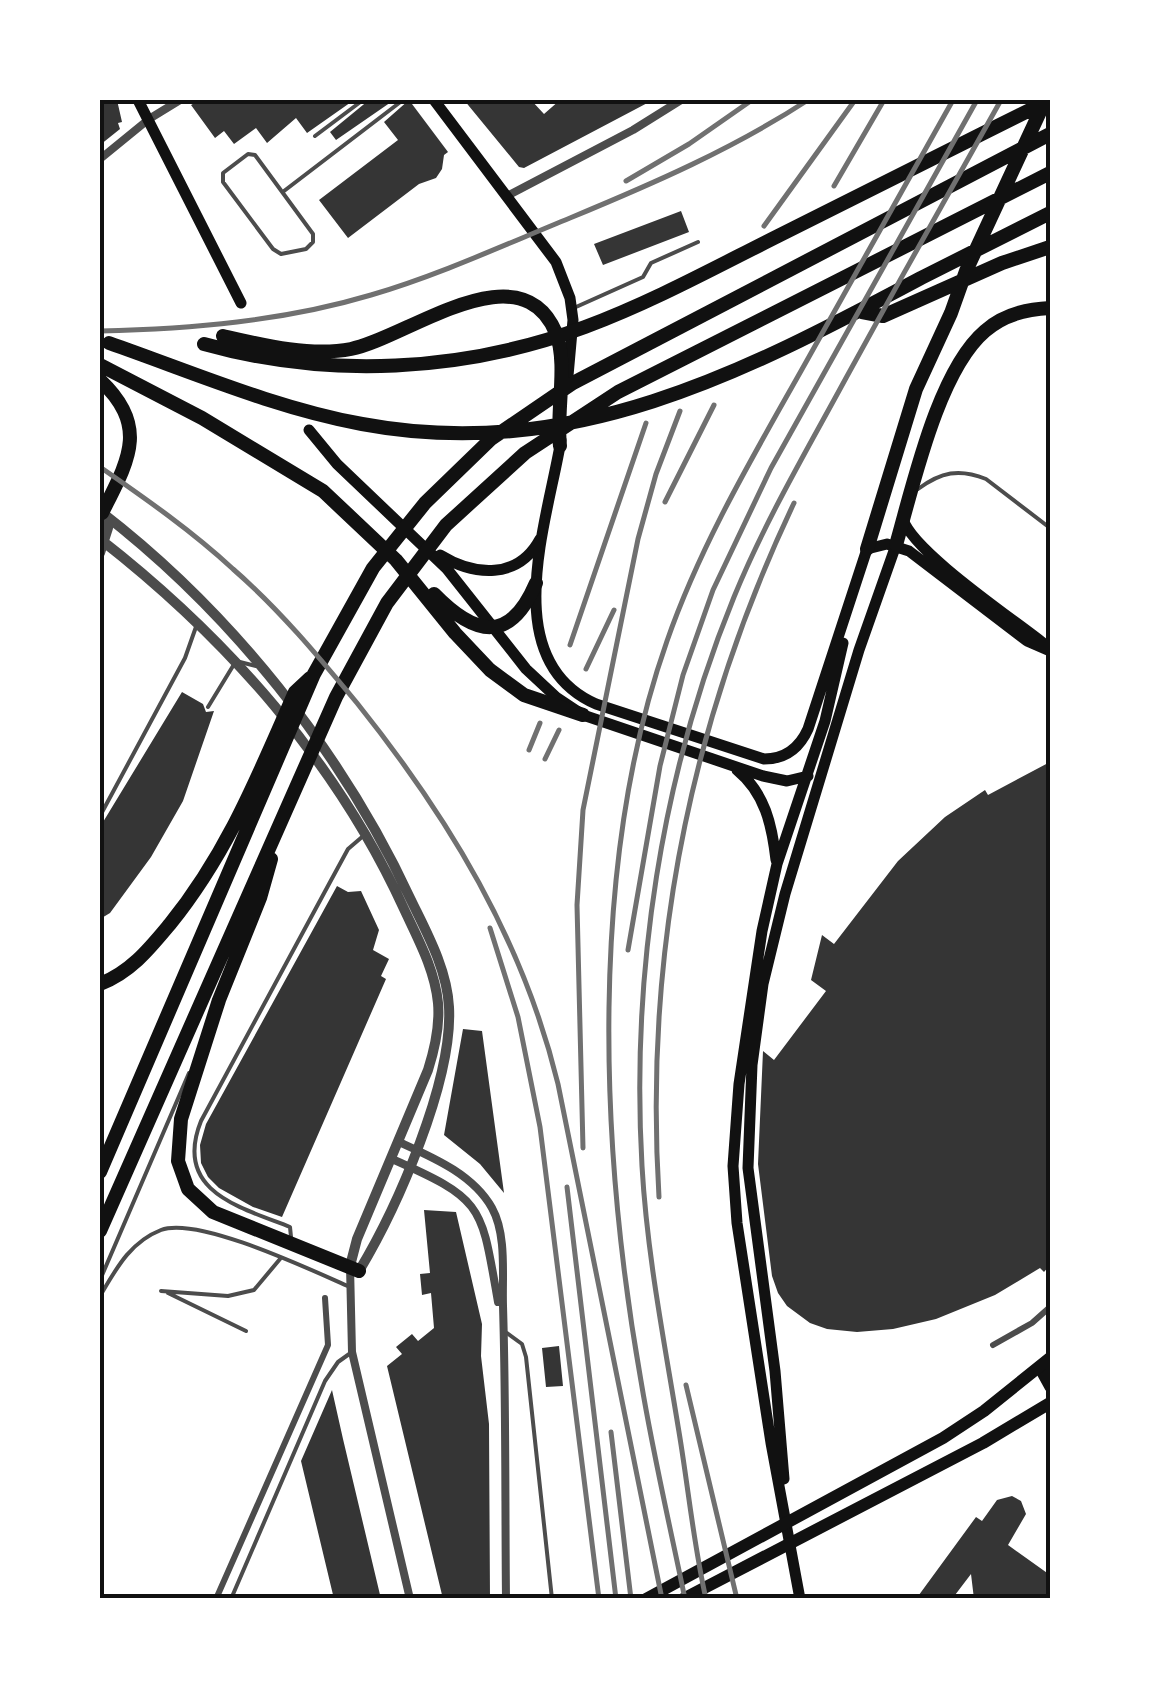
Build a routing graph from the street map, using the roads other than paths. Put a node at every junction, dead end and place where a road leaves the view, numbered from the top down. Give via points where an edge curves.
1 (138, 100) edge
2 (180, 100) edge
3 (363, 100) edge
4 (404, 100) edge
5 (434, 100) edge
6 (681, 100) edge
7 (1048, 100) edge
8 (149, 119) junction
9 (1050, 134) edge
10 (315, 136) dead end
11 (100, 159) edge
12 (1050, 173) edge
13 (282, 191) junction
14 (507, 196) junction
15 (1050, 213) edge
16 (698, 242) dead end
17 (1050, 247) edge
18 (241, 304) dead end
19 (1050, 308) edge
20 (572, 309) junction
21 (862, 312) junction
22 (223, 336) dead end
23 (109, 343) dead end
24 (204, 344) dead end
25 (100, 364) edge
26 (100, 380) edge
27 (309, 430) dead end
28 (560, 446) junction
29 (913, 492) junction
30 (100, 514) edge
31 (903, 520) junction
32 (1050, 528) edge
33 (413, 533) junction
34 (543, 533) junction
35 (102, 545) edge
36 (896, 545) junction
37 (868, 548) junction
38 (396, 560) junction
39 (536, 583) junction
40 (848, 614) junction
41 (198, 622) junction
42 (494, 626) junction
43 (1050, 650) edge
44 (236, 661) junction
45 (262, 669) junction
46 (208, 708) dead end
47 (583, 715) junction
48 (778, 759) junction
49 (732, 766) junction
50 (822, 769) junction
51 (805, 778) junction
52 (812, 806) junction
53 (249, 814) junction
54 (100, 816) edge
55 (278, 829) junction
56 (366, 834) junction
57 (777, 864) junction
58 (100, 984) edge
59 (219, 1000) junction
60 (399, 1142) junction
61 (416, 1150) junction
62 (392, 1159) junction
63 (409, 1167) junction
64 (100, 1172) edge
65 (100, 1232) edge
66 (292, 1243) junction
67 (280, 1259) junction
68 (354, 1269) junction
69 (100, 1280) edge
70 (350, 1286) junction
71 (100, 1296) edge
72 (325, 1298) dead end
73 (1050, 1306) edge
74 (246, 1331) dead end
75 (504, 1332) junction
76 (993, 1345) dead end
77 (352, 1352) junction
78 (1044, 1363) edge
79 (1050, 1388) edge
80 (1050, 1404) edge
81 (786, 1518) junction
82 (410, 1598) edge
83 (216, 1599) edge
84 (231, 1599) edge
85 (506, 1599) edge
86 (552, 1599) edge
87 (646, 1599) edge
88 (683, 1599) edge
89 (800, 1599) edge

1 - 8 main road
2 - 8 street
3 - 10 lane
4 - 13 lane
5 - 14 main road
6 - 14 street
7 - 24 highway via 659,295 522,347 360,366 265,358
7 - 37 highway via 916,389
8 - 11 street
8 - 18 main road
9 - 53 highway via 604,366 505,428 405,526 360,589
12 - 55 highway via 646,376 561,427 492,480 421,554 377,620
13 - 13 lane via 256,155 223,173 223,182 280,254 313,242
14 - 20 main road via 556,262
15 - 21 highway
16 - 20 lane via 651,263 644,278
17 - 21 highway via 883,316
19 - 29 highway via 1006,317 973,344 946,387
20 - 28 main road
21 - 23 highway via 638,408 550,428 458,435 304,410
22 - 28 highway via 350,350 461,303 516,299 538,309 557,336
25 - 38 highway via 323,492
26 - 30 highway via 124,409 132,440
27 - 33 main road
28 - 34 main road
29 - 31 highway
29 - 32 lane via 943,474 964,471 986,478
30 - 35 street via 108,528
30 - 45 street via 181,578
31 - 36 highway
31 - 43 main road via 932,556
33 - 34 main road via 463,568 489,572 522,560
33 - 42 main road
34 - 39 main road
35 - 41 street
36 - 37 main road
36 - 43 main road via 1027,641
36 - 50 main road
37 - 40 main road
38 - 42 highway via 454,614 473,626
38 - 47 highway via 501,678 524,695
39 - 42 highway via 518,616
39 - 48 main road via 537,624 548,657 558,677 582,697 764,760
40 - 48 main road via 804,738
40 - 51 main road
41 - 44 street
41 - 54 lane
42 - 47 main road via 544,687
44 - 45 lane
44 - 46 lane
44 - 56 street
45 - 61 street via 368,818 445,980 446,1050
47 - 49 main road
48 - 51 main road
49 - 51 main road via 780,780
49 - 57 main road via 768,814
50 - 51 main road
50 - 52 main road
51 - 52 main road
51 - 57 main road
52 - 81 main road via 766,972 747,1124
53 - 58 highway via 154,943
53 - 64 highway
55 - 59 highway via 260,898
55 - 65 highway
56 - 60 street via 421,946 438,1002 433,1055
56 - 66 lane via 348,849 201,1121 192,1150 201,1178 220,1198 290,1227
57 - 81 main road via 748,1008 733,1166
59 - 66 highway via 178,1134 178,1162 196,1199 213,1212
59 - 69 lane
60 - 61 street
60 - 62 street
61 - 63 street
61 - 75 street via 466,1179 493,1210
62 - 63 street
62 - 68 street via 357,1239
63 - 68 street
63 - 75 street via 462,1194 480,1216
66 - 68 highway
67 - 70 lane
67 - 71 lane via 202,1230 166,1228 138,1242
67 - 74 lane via 254,1290 228,1296 162,1291
68 - 70 street
70 - 77 street
72 - 83 street via 328,1346
73 - 76 street
75 - 85 street
75 - 86 lane via 522,1344 526,1357
77 - 82 street
77 - 84 lane via 325,1381
78 - 79 main road
78 - 87 main road via 943,1438
80 - 88 main road
81 - 89 main road

